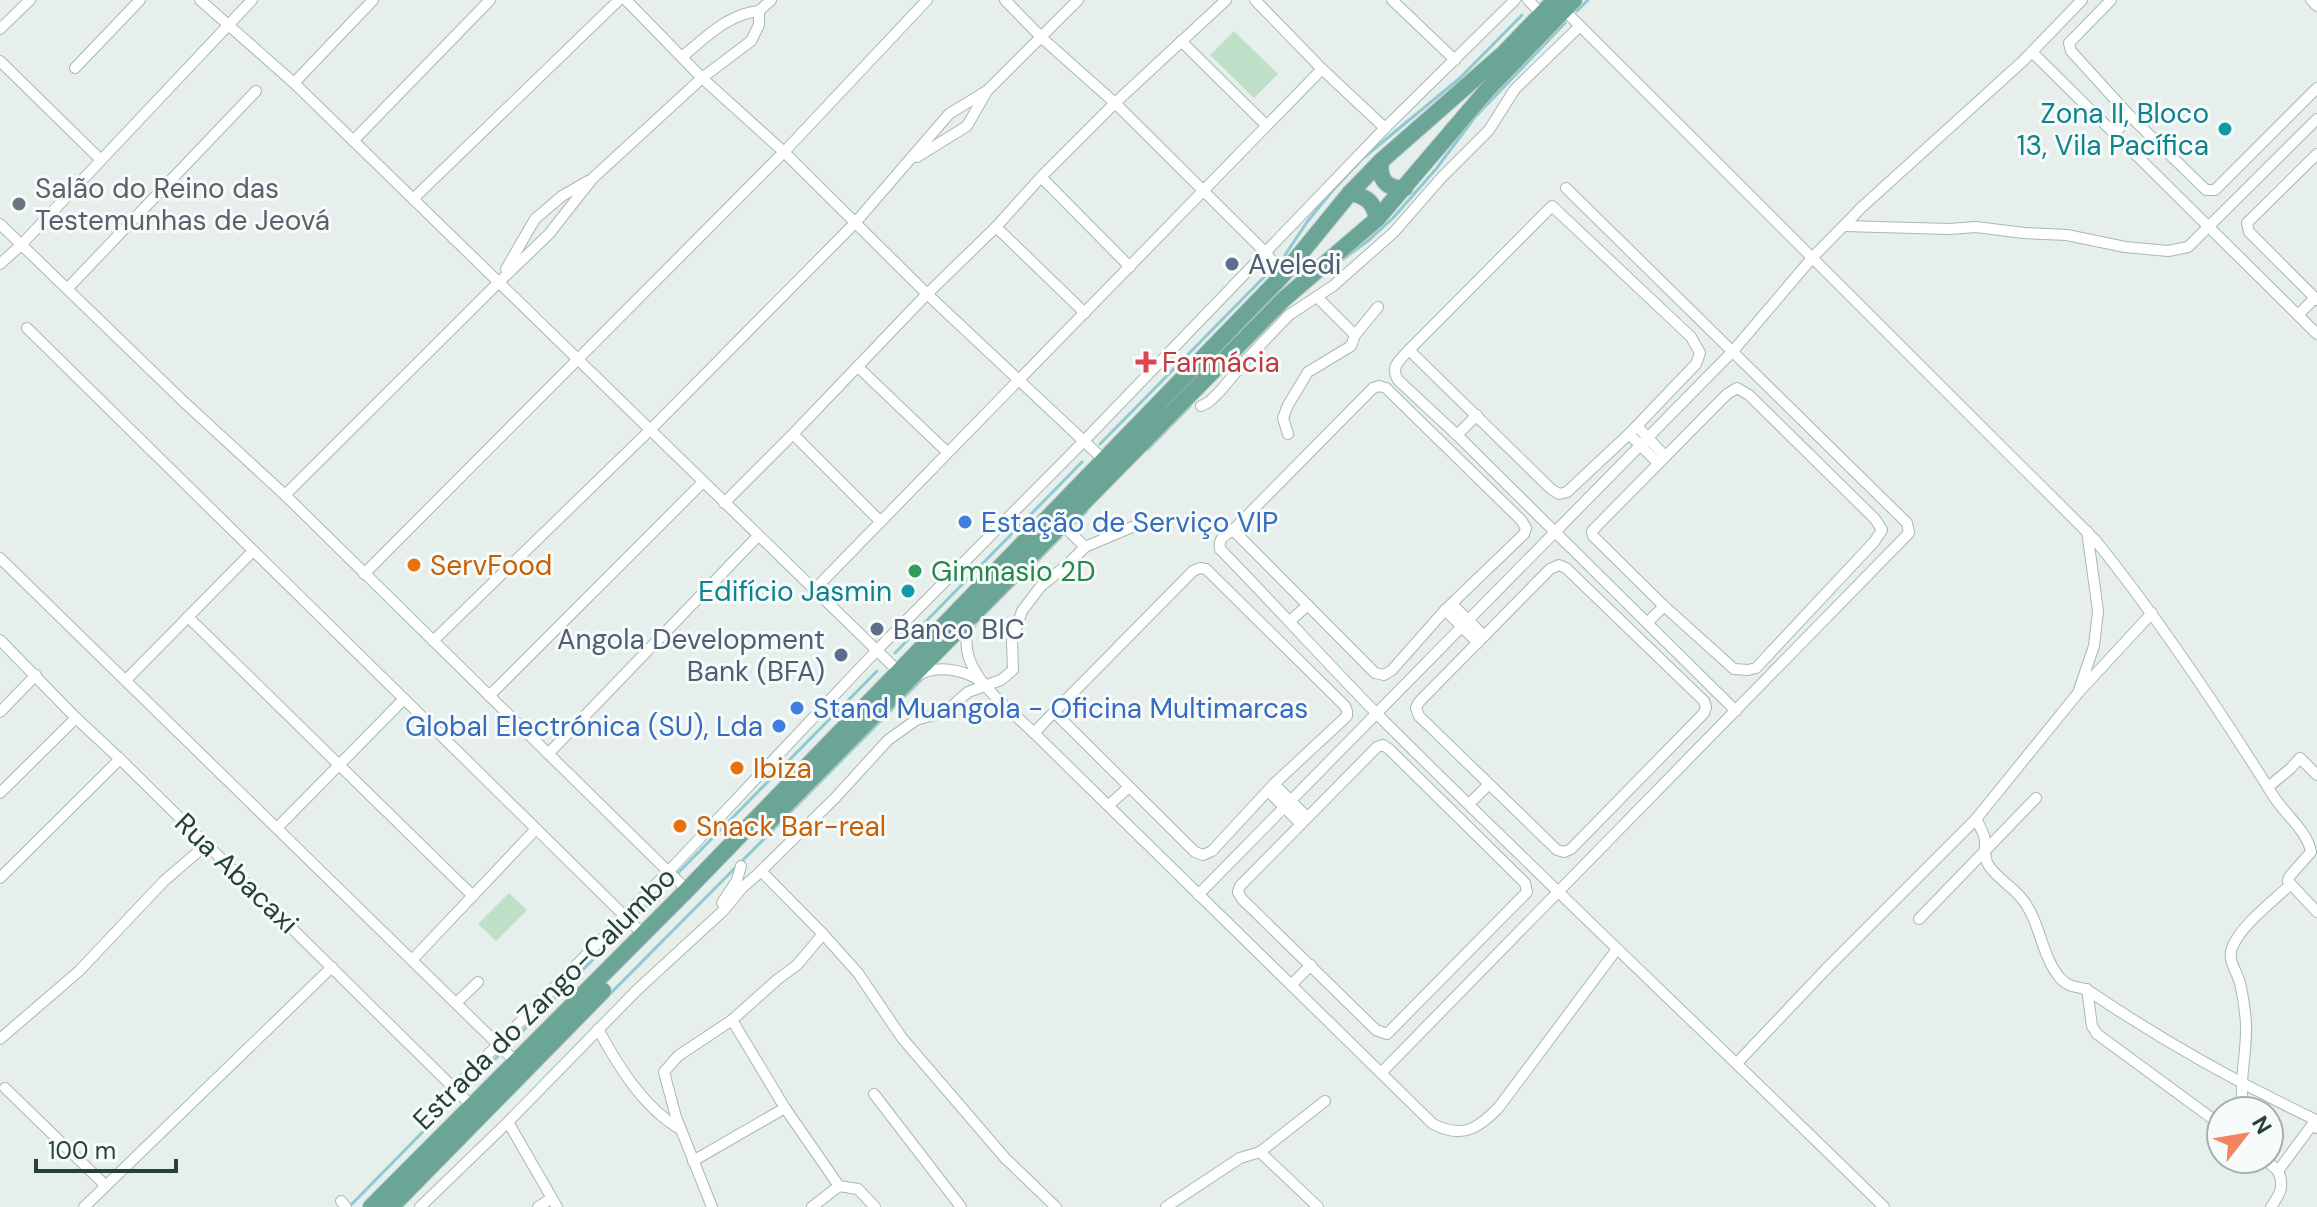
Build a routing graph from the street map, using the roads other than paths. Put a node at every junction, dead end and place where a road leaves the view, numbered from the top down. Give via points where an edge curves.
1 (30, 0) edge
2 (140, 0) edge
3 (200, 0) edge
4 (252, 0) edge
5 (373, 0) edge
6 (490, 0) edge
7 (619, 0) edge
8 (626, 0) edge
9 (771, 0) edge
10 (927, 0) edge
11 (995, 0) edge
12 (1005, 0) edge
13 (1078, 0) edge
14 (1226, 0) edge
15 (1255, 0) edge
16 (1392, 0) edge
17 (1515, 0) edge
18 (2082, 0) edge
19 (2111, 0) edge
20 (2311, 0) edge
21 (1533, 5) edge
22 (2317, 6) edge
23 (759, 11) junction
24 (1569, 12) edge
25 (229, 25) junction
26 (0, 29) edge
27 (1042, 38) junction
28 (1181, 41) junction
29 (2032, 52) junction
30 (682, 57) junction
31 (1455, 60) junction
32 (0, 61) edge
33 (75, 68) dead end
34 (1322, 69) junction
35 (702, 78) junction
36 (294, 83) junction
37 (2317, 88) edge
38 (988, 90) junction
39 (256, 91) dead end
40 (1115, 103) junction
41 (2130, 116) junction
42 (2317, 119) edge
43 (1266, 125) junction
44 (1385, 128) junction
45 (2114, 134) junction
46 (353, 141) junction
47 (784, 152) junction
48 (2317, 154) edge
49 (911, 159) junction
50 (101, 160) junction
51 (1381, 161) junction
52 (1041, 177) junction
53 (593, 178) junction
54 (1405, 188) junction
55 (1566, 188) dead end
56 (1202, 190) junction
57 (1350, 193) junction
58 (413, 199) junction
59 (1377, 219) junction
60 (855, 223) junction
61 (0, 224) edge
62 (1844, 226) junction
63 (996, 227) junction
64 (2209, 228) junction
65 (21, 245) junction
66 (1266, 253) junction
67 (1812, 258) junction
68 (0, 264) edge
69 (1130, 267) junction
70 (1283, 275) junction
71 (499, 282) junction
72 (67, 289) junction
73 (927, 294) junction
74 (1317, 297) junction
75 (2316, 299) edge
76 (1378, 307) dead end
77 (1085, 313) junction
78 (2298, 315) junction
79 (27, 328) dead end
80 (2317, 334) edge
81 (1355, 335) junction
82 (1409, 350) junction
83 (1733, 351) junction
84 (578, 361) junction
85 (858, 367) junction
86 (1020, 380) junction
87 (1201, 406) dead end
88 (1477, 415) junction
89 (650, 430) junction
90 (1633, 430) junction
91 (793, 434) junction
92 (1288, 434) dead end
93 (1457, 435) junction
94 (1083, 442) junction
95 (1644, 442) junction
96 (947, 452) junction
97 (1660, 459) junction
98 (1104, 460) junction
99 (703, 482) junction
100 (285, 495) junction
101 (724, 503) junction
102 (880, 521) junction
103 (1144, 522) dead end
104 (1066, 528) junction
105 (1233, 530) junction
106 (2087, 531) junction
107 (1555, 532) junction
108 (758, 536) junction
109 (1085, 547) junction
110 (253, 551) junction
111 (0, 558) edge
112 (364, 574) junction
113 (814, 590) junction
114 (1308, 605) junction
115 (1664, 606) junction
116 (979, 607) junction
117 (1448, 607) junction
118 (2152, 613) junction
119 (188, 617) junction
120 (1290, 621) junction
121 (1647, 623) junction
122 (1465, 624) junction
123 (0, 640) edge
124 (1481, 640) junction
125 (433, 641) junction
126 (876, 651) junction
127 (36, 675) junction
128 (903, 676) junction
129 (126, 680) junction
130 (983, 683) junction
131 (2078, 693) junction
132 (489, 696) junction
133 (404, 699) junction
134 (1736, 711) junction
135 (0, 712) edge
136 (1054, 712) junction
137 (1377, 713) junction
138 (76, 718) junction
139 (1034, 733) junction
140 (548, 754) junction
141 (120, 759) junction
142 (339, 764) junction
143 (2317, 775) edge
144 (1488, 785) junction
145 (1129, 787) junction
146 (2268, 787) junction
147 (1271, 788) junction
148 (0, 793) edge
149 (2036, 798) dead end
150 (1288, 804) junction
151 (1469, 804) junction
152 (1109, 805) junction
153 (1976, 819) junction
154 (1304, 821) junction
155 (277, 828) junction
156 (536, 829) junction
157 (207, 844) junction
158 (2314, 845) edge
159 (1985, 850) junction
160 (737, 862) junction
161 (762, 869) junction
162 (2, 871) edge
163 (668, 872) junction
164 (2290, 885) junction
165 (742, 888) junction
166 (687, 890) junction
167 (1558, 892) junction
168 (1198, 895) junction
169 (473, 896) junction
170 (2317, 912) edge
171 (624, 915) junction
172 (1919, 919) dead end
173 (708, 924) junction
174 (643, 934) junction
175 (823, 934) junction
176 (1617, 949) junction
177 (412, 960) junction
178 (1311, 965) junction
179 (332, 967) junction
180 (478, 982) dead end
181 (1291, 985) junction
182 (2087, 989) junction
183 (456, 1003) junction
184 (732, 1020) junction
185 (598, 1029) junction
186 (0, 1039) edge
187 (498, 1044) junction
188 (516, 1062) junction
189 (1737, 1063) junction
190 (1381, 1073) junction
191 (2241, 1084) junction
192 (5, 1088) dead end
193 (455, 1088) junction
194 (874, 1094) dead end
195 (2242, 1095) edge
196 (1325, 1101) dead end
197 (473, 1107) junction
198 (785, 1108) junction
199 (2205, 1113) edge
200 (508, 1122) junction
201 (2315, 1123) edge
202 (680, 1129) junction
203 (1260, 1152) junction
204 (693, 1161) junction
205 (2285, 1162) edge
206 (2280, 1175) edge
207 (106, 1186) junction
208 (839, 1186) junction
209 (554, 1202) edge
210 (408, 1203) edge
211 (84, 1207) edge
212 (371, 1207) edge
213 (538, 1207) edge
214 (712, 1207) edge
215 (812, 1207) edge
216 (875, 1207) edge
217 (961, 1207) edge
218 (1056, 1207) edge
219 (1166, 1207) edge
220 (1318, 1207) edge
221 (1884, 1207) edge
222 (2271, 1207) edge

1 - 26 street
2 - 33 street
3 - 25 street
4 - 25 street
5 - 36 street
6 - 46 street
7 - 58 street
8 - 30 street
9 - 23 street
10 - 47 street
11 - 27 street
12 - 27 street
13 - 27 street
14 - 28 street
15 - 34 street
16 - 31 street
17 - 31 street
18 - 29 street
19 - 41 street via 2069,46
20 - 22 street
21 - 24 main road, Estrada do Zango-Calumbo
21 - 51 main road, Estrada do Zango-Calumbo via 1504,53
23 - 30 street via 732,17
23 - 35 street via 751,41
24 - 54 main road, Estrada do Zango-Calumbo via 1487,90
24 - 67 street
24 - 74 street via 1489,130 1394,232
25 - 36 street
25 - 50 street
27 - 38 street
27 - 40 street
28 - 40 street
28 - 43 street
29 - 45 street
29 - 62 street
30 - 35 street
31 - 44 street
32 - 50 street
34 - 43 street
34 - 44 street
35 - 47 street
35 - 53 street
36 - 46 street
37 - 41 street via 2210,192
38 - 49 street via 949,114
38 - 49 street via 962,131
39 - 72 street
40 - 52 street
40 - 56 street
41 - 45 street
42 - 64 street
43 - 56 street
44 - 66 street
45 - 64 street
46 - 58 street
47 - 60 street
47 - 84 street
48 - 75 street via 2247,223 2249,232
49 - 60 street
50 - 65 street
51 - 54 main road via 1385,184
51 - 57 main road, Estrada do Zango-Calumbo
52 - 63 street
52 - 69 street
53 - 71 street via 549,234
53 - 71 street via 535,219
54 - 59 main road, Estrada do Zango-Calumbo
55 - 83 street
56 - 66 street
56 - 69 street
57 - 59 main road via 1370,201
57 - 70 main road, Estrada do Zango-Calumbo
58 - 71 street
59 - 104 main road, Estrada do Zango-Calumbo via 1296,287
60 - 73 street
60 - 89 street
61 - 65 street
62 - 64 street via 1976,227 2168,251 2188,247
62 - 67 street
63 - 73 street
63 - 77 street
64 - 78 street
65 - 68 street
65 - 72 street
66 - 70 street
66 - 94 street
67 - 83 street
67 - 106 street
69 - 77 street
70 - 98 main road, Estrada do Zango-Calumbo
71 - 84 street
71 - 100 street
72 - 100 street
73 - 85 street
73 - 86 street
74 - 81 street
74 - 87 street via 1289,315
75 - 78 street
76 - 81 street
77 - 86 street
78 - 80 street
79 - 110 street
81 - 92 street via 1351,346 1308,372 1283,418
82 - 88 street
82 - 90 street via 1552,206 1691,337 1700,353 1696,364
82 - 93 street via 1394,373
83 - 95 street
83 - 134 street via 1910,528
84 - 89 street
84 - 112 street
85 - 91 street
85 - 96 street
86 - 94 street
86 - 96 street
88 - 90 street via 1559,494
88 - 93 street
89 - 99 street
89 - 125 street
90 - 95 street
91 - 101 street
91 - 102 street
93 - 107 street
94 - 98 street
94 - 126 street
95 - 97 street
95 - 107 street
96 - 102 street
97 - 115 street via 1592,531
97 - 115 street via 1737,388 1882,530 1756,668 1734,669
98 - 128 main road, Estrada do Zango-Calumbo
99 - 101 street
99 - 132 street
100 - 112 street
101 - 108 street
102 - 113 street
103 - 109 street
104 - 109 street
104 - 116 main road, Estrada do Zango-Calumbo
105 - 114 street
105 - 117 street via 1373,388 1386,388 1526,528
105 - 120 street via 1220,539 1220,549
106 - 118 street
106 - 131 street via 2098,611 2094,646
107 - 121 street
107 - 122 street
108 - 113 street
108 - 140 street
109 - 130 street via 1022,611 1012,641 1013,670 1001,680
110 - 119 street
110 - 133 street
111 - 129 street
112 - 125 street
113 - 126 street
114 - 117 street via 1375,673 1384,675
114 - 120 street
115 - 121 street
116 - 128 main road, Estrada do Zango-Calumbo
116 - 130 street via 966,648
117 - 122 street
118 - 131 street
118 - 146 street
119 - 129 street
119 - 142 street
120 - 137 street
121 - 134 street
122 - 124 street
122 - 137 street
123 - 127 street, Rua Abacaxi
124 - 144 street via 1416,708
124 - 144 street via 1559,565 1706,707 1564,852
125 - 132 street
126 - 128 street
126 - 163 street
127 - 135 street
127 - 138 street, Rua Abacaxi
128 - 130 street via 944,669 966,672
128 - 160 main road, Estrada do Zango-Calumbo
128 - 166 main road, Estrada do Zango-Calumbo
129 - 155 street
130 - 139 street
130 - 161 street via 888,740
131 - 153 street
132 - 140 street
133 - 142 street
133 - 156 street
134 - 167 street
136 - 139 street
136 - 145 street
136 - 147 street via 1193,571 1206,569 1347,711
137 - 150 street
137 - 151 street
138 - 141 street, Rua Abacaxi
138 - 148 street
139 - 152 street
140 - 163 street
141 - 157 street, Rua Abacaxi
141 - 162 street
142 - 155 street
142 - 169 street
143 - 146 street via 2300,758
144 - 151 street
145 - 147 street via 1203,855
145 - 152 street
146 - 158 street
147 - 150 street
149 - 159 street
150 - 154 street
150 - 168 street
151 - 167 street
152 - 168 street
153 - 159 street
153 - 189 street
154 - 178 street via 1238,892
154 - 178 street via 1383,745 1527,887 1387,1034 1376,1030
155 - 177 street
156 - 169 street
156 - 171 street
157 - 179 street, Rua Abacaxi
157 - 186 street via 164,881 79,971
158 - 164 street via 2289,877
159 - 172 street
159 - 182 street via 1989,866 2031,912 2058,976 2071,988
160 - 161 street
160 - 165 street via 744,877
160 - 173 street via 737,880
160 - 210 main road, Estrada do Zango-Calumbo
161 - 165 street
161 - 175 street
163 - 166 street
163 - 171 street
164 - 170 street
164 - 191 street via 2232,947 2246,1017
165 - 173 street
166 - 174 main road, Estrada do Zango-Calumbo
167 - 176 street
167 - 190 street
168 - 181 street
169 - 177 street
171 - 174 street
171 - 187 street
173 - 185 street
174 - 188 main road, Estrada do Zango-Calumbo
175 - 184 street via 797,965
175 - 218 street via 858,973 902,1038 1005,1158
176 - 189 street
176 - 190 street via 1485,1122 1448,1132
177 - 183 street
178 - 181 street
179 - 193 street, Rua Abacaxi
179 - 207 street
180 - 183 street
181 - 190 street
182 - 191 street
182 - 199 street via 2097,1034
183 - 187 street
184 - 198 street
184 - 202 street via 678,1056 664,1072
185 - 200 street
185 - 202 street via 647,1102
187 - 188 street
187 - 193 street
188 - 197 main road, Estrada do Zango-Calumbo
189 - 221 street
191 - 195 street
191 - 201 street
192 - 207 street
193 - 197 street, Rua Abacaxi
194 - 217 street
196 - 203 street
197 - 212 main road, Estrada do Zango-Calumbo
198 - 204 street
198 - 208 street
200 - 209 street
200 - 210 street
201 - 205 street
202 - 204 street
203 - 219 street via 1240,1158
203 - 220 street
204 - 214 street
206 - 222 street via 2282,1188
207 - 211 street
208 - 215 street
208 - 216 street via 858,1189
209 - 213 street

